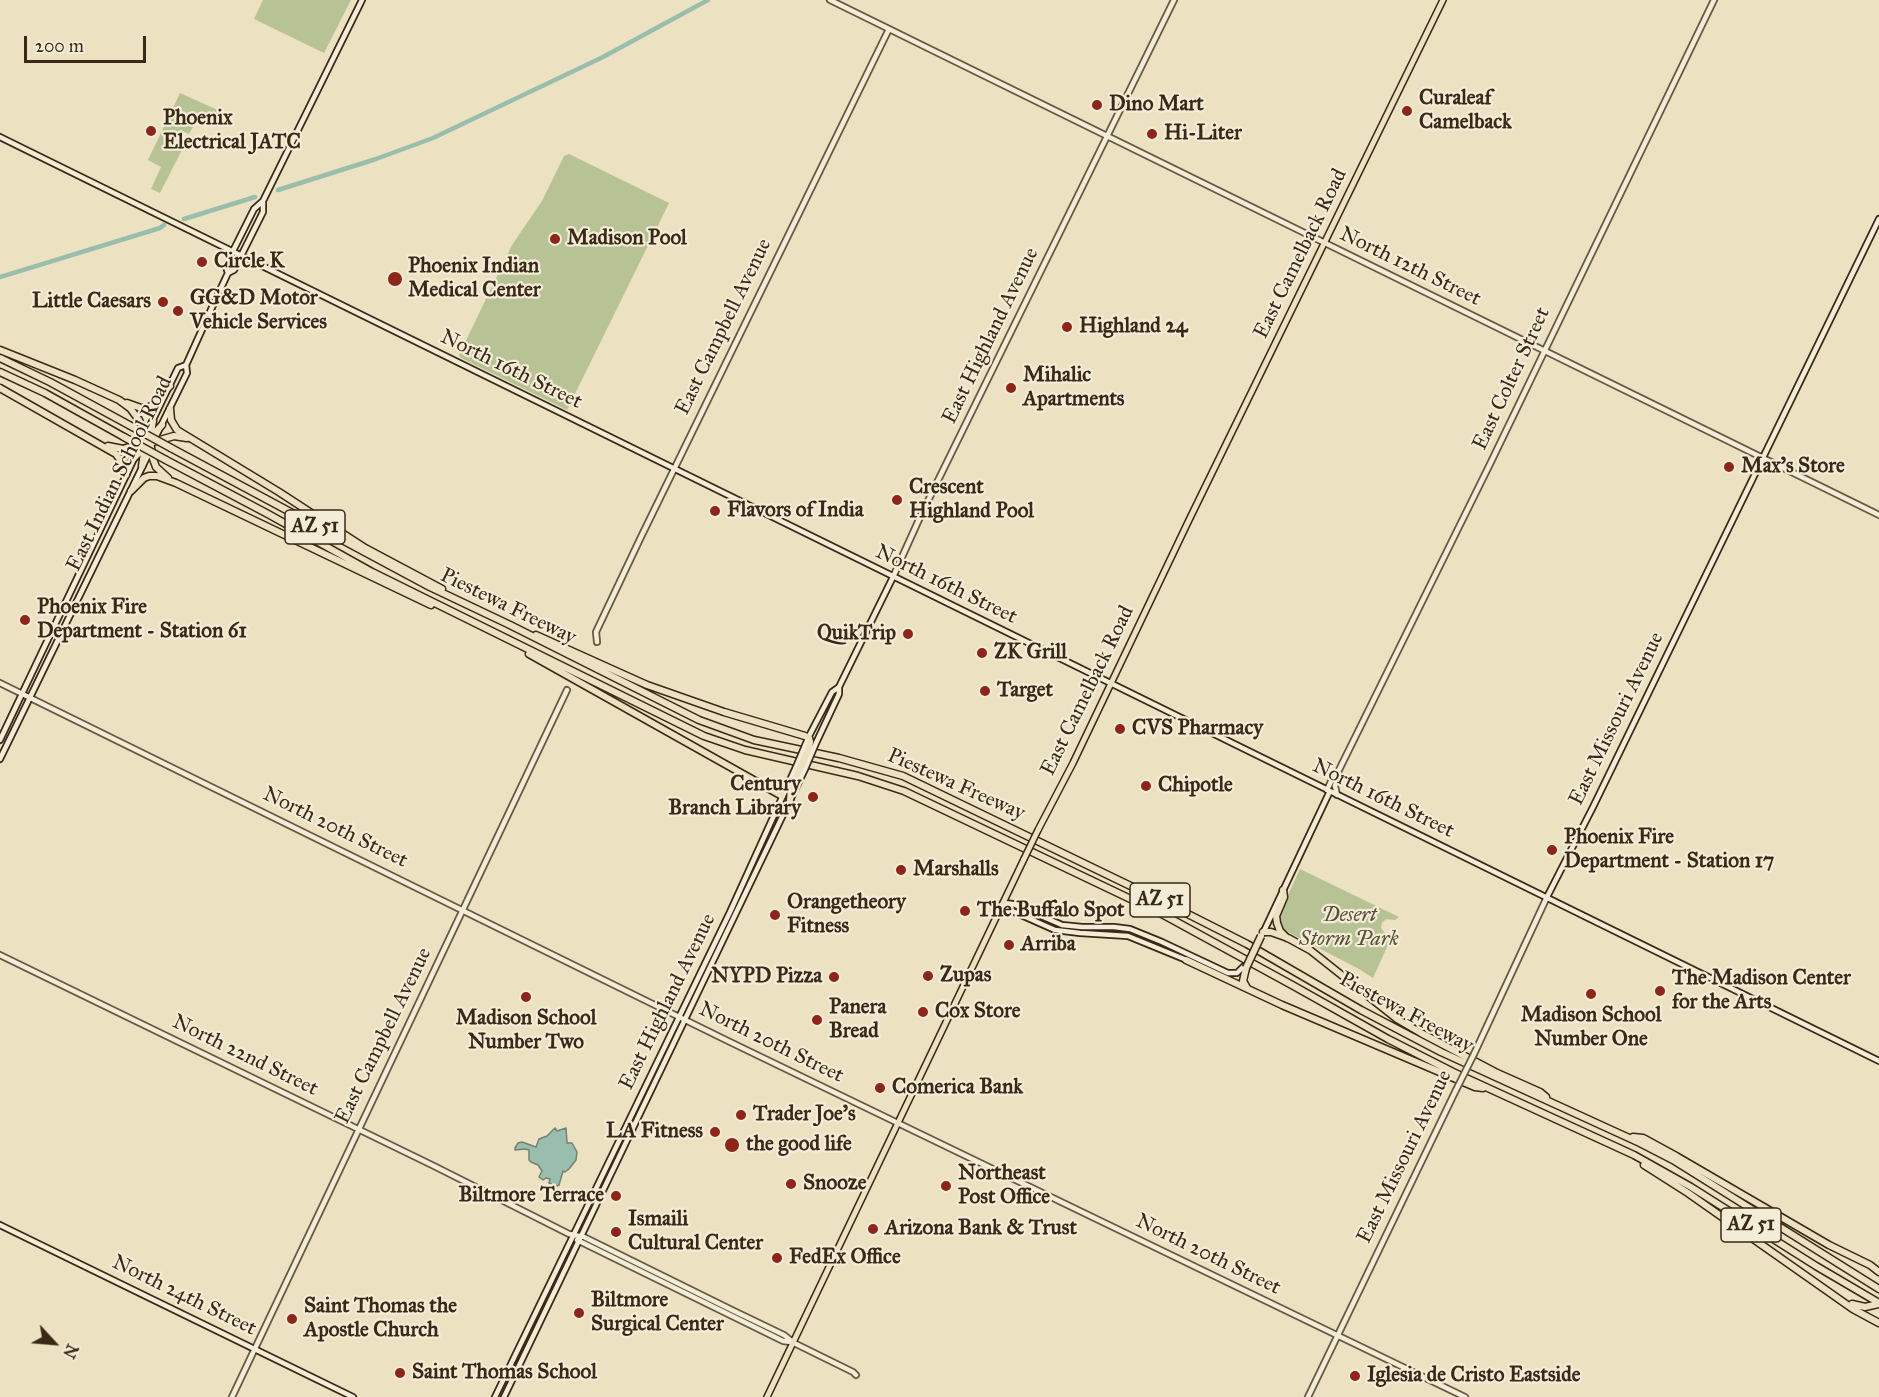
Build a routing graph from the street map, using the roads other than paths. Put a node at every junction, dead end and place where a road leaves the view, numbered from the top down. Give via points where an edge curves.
1 (362, 0) edge
2 (830, 0) edge
3 (1173, 0) edge
4 (1443, 0) edge
5 (1714, 0) edge
6 (889, 29) junction
7 (1107, 136) junction
8 (0, 137) edge
9 (263, 201) junction
10 (1879, 219) edge
11 (1324, 243) junction
12 (233, 251) junction
13 (242, 255) junction
14 (228, 273) junction
15 (0, 350) edge
16 (1544, 351) junction
17 (0, 358) edge
18 (186, 365) junction
19 (0, 372) edge
20 (170, 386) junction
21 (0, 388) edge
22 (119, 400) junction
23 (170, 409) junction
24 (153, 421) joint
25 (162, 425) joint
26 (193, 440) junction
27 (96, 442) junction
28 (148, 442) junction
29 (1762, 458) junction
30 (132, 460) joint
31 (142, 466) joint
32 (674, 469) junction
33 (126, 475) junction
34 (176, 483) junction
35 (131, 491) junction
36 (1879, 515) edge
37 (893, 577) junction
38 (461, 602) junction
39 (454, 613) junction
40 (510, 625) junction
41 (504, 638) junction
42 (597, 642) dead end
43 (0, 683) edge
44 (1110, 684) junction
45 (839, 687) junction
46 (567, 690) dead end
47 (22, 693) junction
48 (30, 697) junction
49 (0, 740) edge
50 (810, 741) junction
51 (0, 759) edge
52 (800, 768) junction
53 (1338, 772) junction
54 (1328, 790) junction
55 (1337, 795) junction
56 (782, 796) junction
57 (790, 800) junction
58 (1283, 890) junction
59 (1547, 897) junction
60 (1003, 903) junction
61 (463, 910) junction
62 (732, 913) junction
63 (1262, 934) junction
64 (1288, 938) junction
65 (0, 955) edge
66 (1186, 960) junction
67 (1246, 968) junction
68 (1243, 977) junction
69 (1250, 990) junction
70 (682, 1017) junction
71 (1879, 1061) edge
72 (1487, 1088) junction
73 (1554, 1103) junction
74 (898, 1123) junction
75 (358, 1129) junction
76 (1629, 1137) junction
77 (1622, 1149) junction
78 (608, 1162) junction
79 (614, 1165) junction
80 (0, 1225) edge
81 (573, 1235) junction
82 (579, 1238) junction
83 (1870, 1265) junction
84 (1879, 1267) edge
85 (1879, 1272) edge
86 (1879, 1289) edge
87 (1846, 1302) junction
88 (1877, 1304) edge
89 (1879, 1323) edge
90 (1337, 1336) junction
91 (794, 1343) junction
92 (254, 1348) junction
93 (856, 1376) dead end
94 (502, 1382) junction
95 (509, 1385) junction
96 (232, 1397) edge
97 (353, 1397) edge
98 (495, 1397) edge
99 (504, 1397) edge
100 (767, 1397) edge
101 (1308, 1397) edge
102 (1465, 1397) edge

1 - 9 street, East Indian School Road
2 - 6 street, North 12th Street
3 - 7 street, East Highland Avenue
4 - 11 main road, East Camelback Road
5 - 16 street, East Colter Street
6 - 7 street, North 12th Street
6 - 32 street, East Campbell Avenue
7 - 11 street, North 12th Street
7 - 37 street, East Highland Avenue
8 - 12 street, North 16th Street
9 - 12 street, East Indian School Road via 254,209
9 - 13 street, East Indian School Road via 263,212
10 - 29 street, East Missouri Avenue
11 - 16 street, North 12th Street
11 - 44 main road, East Camelback Road
12 - 13 street, North 16th Street
12 - 14 street, East Indian School Road via 226,267
13 - 14 street, East Indian School Road
13 - 32 street, North 16th Street
14 - 18 street, East Indian School Road
15 - 22 highway
16 - 29 street, North 12th Street
16 - 53 street, East Colter Street
17 - 38 highway, Piestewa Freeway / AZ 51, bridge
18 - 20 street, East Indian School Road via 178,368
18 - 23 street, East Indian School Road via 187,373
19 - 39 highway, Piestewa Freeway / AZ 51, bridge
20 - 22 highway via 148,408
20 - 24 street, East Indian School Road
21 - 27 highway
22 - 28 highway via 137,416
23 - 25 street, East Indian School Road
23 - 26 highway via 175,428
24 - 28 highway
25 - 28 highway
26 - 28 highway via 174,436
26 - 38 highway via 365,548
27 - 28 highway via 123,449
27 - 33 highway via 118,457
28 - 30 highway
28 - 31 highway
28 - 34 highway via 156,467
29 - 36 street, North 12th Street
29 - 59 street, East Missouri Avenue
30 - 33 street, East Indian School Road
31 - 35 street, East Indian School Road
32 - 37 street, North 16th Street
32 - 42 street, East Campbell Avenue via 597,632
33 - 47 street, East Indian School Road
34 - 35 highway via 148,476
34 - 39 highway
35 - 48 street, East Indian School Road
37 - 44 street, North 16th Street
37 - 45 street, East Highland Avenue
38 - 40 highway, Piestewa Freeway / AZ 51
39 - 41 highway, Piestewa Freeway / AZ 51
40 - 50 highway via 647,685
40 - 73 highway, Piestewa Freeway / AZ 51 via 720,729 763,743 869,765 917,782 1218,929 1441,1052
41 - 56 highway
41 - 72 highway, Piestewa Freeway / AZ 51 via 711,738 764,755 858,776 920,798 1162,914 1388,1039
43 - 47 street, North 20th Street
44 - 54 street, North 16th Street
44 - 60 main road, East Camelback Road, bridge
45 - 50 street, East Highland Avenue via 839,694
45 - 50 street, East Highland Avenue via 832,692
46 - 61 street, East Campbell Avenue
47 - 48 street, North 20th Street
47 - 49 street, East Indian School Road
48 - 51 street, East Indian School Road
48 - 61 street, North 20th Street
50 - 52 highway, bridge
52 - 56 street, East Highland Avenue
52 - 57 highway
53 - 54 street, East Colter Street
53 - 55 street, East Colter Street
54 - 55 street, North 16th Street
54 - 58 street, East Colter Street
55 - 59 street, North 16th Street
56 - 57 street
56 - 62 street, East Highland Avenue
57 - 62 street, East Highland Avenue
58 - 63 street, East Colter Street
58 - 64 highway via 1276,916 1280,931
59 - 71 street, North 16th Street
59 - 90 street, East Missouri Avenue, bridge
60 - 66 street via 1055,930 1128,936
60 - 67 street via 1062,925 1130,929 1228,973
60 - 74 main road, East Camelback Road
61 - 70 street, North 20th Street
61 - 75 street, East Campbell Avenue
62 - 70 street, East Highland Avenue
63 - 64 highway via 1271,932
63 - 67 highway, bridge
64 - 73 highway via 1319,957 1397,1019 1504,1077 1540,1092
65 - 75 street, North 22nd Street
66 - 68 street via 1230,978
66 - 69 highway
67 - 68 highway
68 - 69 highway
69 - 72 highway via 1475,1088
70 - 74 street, North 20th Street
70 - 78 street, East Highland Avenue
70 - 79 street, East Highland Avenue
72 - 77 highway, Piestewa Freeway / AZ 51
73 - 76 highway, Piestewa Freeway / AZ 51
74 - 90 street, North 20th Street
74 - 91 main road, East Camelback Road
75 - 81 street, North 22nd Street
75 - 92 street, East Campbell Avenue
76 - 83 highway via 1643,1138 1676,1155
76 - 86 highway, Piestewa Freeway / AZ 51 via 1673,1160
77 - 87 highway
77 - 88 highway, Piestewa Freeway / AZ 51 via 1674,1177
78 - 79 street
78 - 81 street, East Highland Avenue
79 - 82 street, East Highland Avenue
80 - 92 street, North 24th Street
81 - 82 street, North 22nd Street
81 - 94 street, East Highland Avenue
82 - 91 street, North 22nd Street via 783,1341
82 - 95 street, East Highland Avenue
83 - 84 highway
83 - 85 highway
87 - 88 highway via 1862,1307
87 - 89 highway
90 - 101 street, East Missouri Avenue
90 - 102 street, North 20th Street
91 - 93 street, North 22nd Street
91 - 100 main road, East Camelback Road
92 - 96 street, East Campbell Avenue
92 - 97 street, North 24th Street
94 - 95 street
94 - 98 street, East Highland Avenue
95 - 99 street, East Highland Avenue

